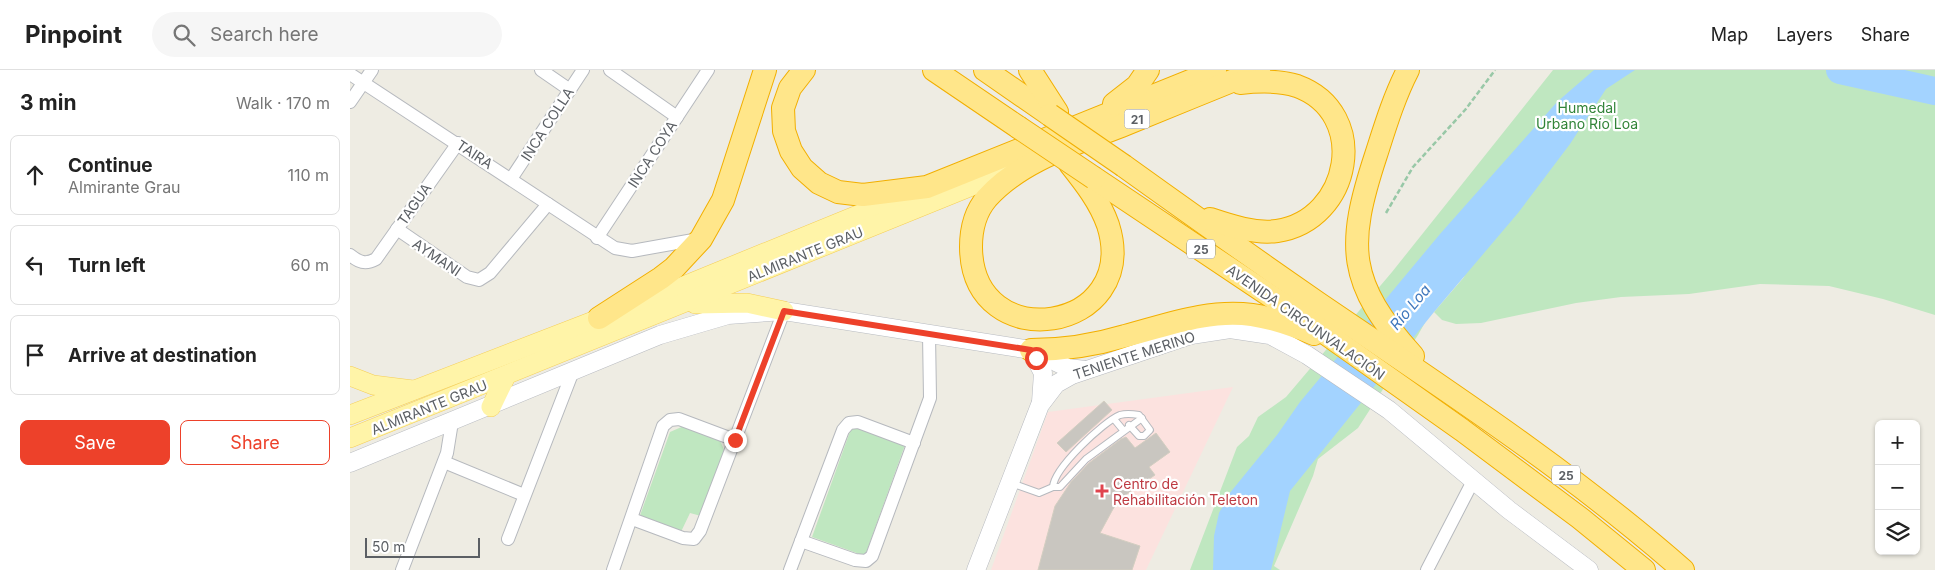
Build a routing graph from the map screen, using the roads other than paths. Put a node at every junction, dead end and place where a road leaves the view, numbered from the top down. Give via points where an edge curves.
1 (372, 70) edge
2 (541, 70) edge
3 (583, 70) edge
4 (610, 70) edge
5 (708, 70) edge
6 (765, 70) edge
7 (804, 70) edge
8 (927, 70) edge
9 (985, 70) edge
10 (1030, 70) edge
11 (1148, 70) edge
12 (1259, 70) edge
13 (1408, 70) edge
14 (350, 74) edge
15 (941, 75) edge
16 (1220, 78) edge
17 (363, 82) junction
18 (570, 90) junction
19 (350, 102) edge
20 (677, 117) junction
21 (1067, 119) junction
22 (458, 143) junction
23 (1052, 152) junction
24 (511, 178) junction
25 (1089, 180) junction
26 (927, 187) junction
27 (548, 204) junction
28 (1185, 209) junction
29 (397, 229) junction
30 (597, 238) junction
31 (701, 239) junction
32 (350, 255) edge
33 (672, 308) junction
34 (784, 311) junction
35 (599, 318) junction
36 (1303, 324) junction
37 (929, 334) junction
38 (1031, 350) junction
39 (1416, 365) junction
40 (1085, 370) junction
41 (573, 371) junction
42 (350, 376) edge
43 (506, 376) junction
44 (414, 390) junction
45 (1040, 404) junction
46 (491, 406) junction
47 (352, 410) edge
48 (1114, 418) junction
49 (1142, 418) junction
50 (452, 422) junction
51 (1129, 425) junction
52 (1123, 430) junction
53 (358, 435) edge
54 (735, 440) junction
55 (914, 443) junction
56 (444, 462) junction
57 (350, 463) edge
58 (1474, 481) junction
59 (1010, 483) junction
60 (1053, 487) junction
61 (524, 495) junction
62 (632, 519) junction
63 (508, 539) dead end
64 (801, 541) junction
65 (402, 570) edge
66 (613, 570) edge
67 (790, 570) edge
68 (976, 570) edge
69 (1427, 570) edge
70 (1589, 570) edge
71 (1644, 570) edge
72 (1683, 570) edge

1 - 17 street
2 - 18 street
3 - 18 street, INCA COLLA
4 - 20 street
5 - 20 street, INCA COYA
6 - 31 highway via 723,200
7 - 26 highway via 785,98 783,120 791,151 809,176 828,188 850,195
8 - 15 highway, AVENIDA CIRCUNVALACIÓN
9 - 21 highway, AVENIDA CIRCUNVALACIÓN / 25
10 - 21 highway
11 - 21 highway via 1137,86 1121,100
12 - 16 highway, ALMIRANTE GRAU / 21
13 - 39 highway via 1368,178 1358,214 1356,254 1362,281 1374,306
14 - 17 street, TAIRA
15 - 23 highway, AVENIDA CIRCUNVALACIÓN / 25, bridge
16 - 21 highway, ALMIRANTE GRAU / 21
16 - 23 highway, ALMIRANTE GRAU / 21
16 - 28 highway via 1286,83 1298,86 1317,98 1333,112 1341,132 1344,153 1341,174 1322,208 1300,224 1278,231 1244,229
17 - 19 street
17 - 22 street, TAIRA
18 - 24 street, INCA COLLA
20 - 30 street, INCA COYA
21 - 23 highway, ALMIRANTE GRAU / 21
21 - 28 highway, AVENIDA CIRCUNVALACIÓN / 25, bridge via 1124,166
22 - 24 street, TAIRA
22 - 29 street, TAGUA
23 - 25 highway, AVENIDA CIRCUNVALACIÓN / 25, bridge
23 - 25 highway via 1004,183 986,200 975,219 971,251 976,274 986,294 1005,310 1027,319 1051,320 1073,313 1100,290 1111,262 1111,239
23 - 26 highway, ALMIRANTE GRAU
23 - 33 main road, ALMIRANTE GRAU
24 - 27 street, TAIRA
25 - 36 highway, AVENIDA CIRCUNVALACIÓN / 25
26 - 35 main road, ALMIRANTE GRAU
27 - 29 street, AYMANI via 490,273 479,280 467,277
27 - 30 street, TAIRA
28 - 36 highway, AVENIDA CIRCUNVALACIÓN / 25
29 - 32 street, TAGUA via 376,259 369,263 359,262
30 - 31 street, TAIRA via 614,248 632,251
31 - 35 highway via 674,268
33 - 34 main road via 728,302
33 - 43 main road, ALMIRANTE GRAU
34 - 37 street, ALMIRANTE GRAU
34 - 41 street, ALMIRANTE GRAU via 706,320
34 - 54 street
35 - 44 main road, ALMIRANTE GRAU
36 - 38 highway via 1252,315 1218,314 1185,319 1090,344
36 - 39 highway, AVENIDA CIRCUNVALACIÓN / 25
36 - 40 street, TENIENTE MERINO via 1276,338 1258,331 1230,329 1190,335
36 - 58 street, TENIENTE MERINO via 1389,410
36 - 71 highway, AVENIDA CIRCUNVALACIÓN / 25 via 1345,347 1519,471
37 - 38 street, ALMIRANTE GRAU
37 - 55 street via 930,398
38 - 40 street, ALMIRANTE GRAU via 1068,368
38 - 45 street via 1043,374
39 - 72 highway, AVENIDA CIRCUNVALACIÓN / 25 via 1576,482
40 - 45 street, TENIENTE MERINO via 1056,384
41 - 46 street, ALMIRANTE GRAU
41 - 61 street
42 - 44 main road via 374,385
43 - 46 main road
43 - 53 main road, ALMIRANTE GRAU
44 - 47 main road, ALMIRANTE GRAU
45 - 59 street, TENIENTE MERINO
46 - 50 street, ALMIRANTE GRAU
47 - 53 street
48 - 49 lane via 1129,414
48 - 52 lane
48 - 60 lane via 1065,464
49 - 51 lane
49 - 51 lane via 1150,430 1146,435 1136,434
50 - 56 street
50 - 57 street, ALMIRANTE GRAU
51 - 52 lane
52 - 60 lane via 1086,459 1064,485
54 - 62 street via 694,539
54 - 62 street via 679,419 670,420 663,426
55 - 64 street via 858,422 849,424 843,430
55 - 64 street via 872,556 866,561 855,560
56 - 61 street
56 - 65 street
58 - 69 street
58 - 70 street, TENIENTE MERINO
59 - 60 lane via 1039,493
59 - 68 street, TENIENTE MERINO
61 - 63 street
62 - 66 street
64 - 67 street

